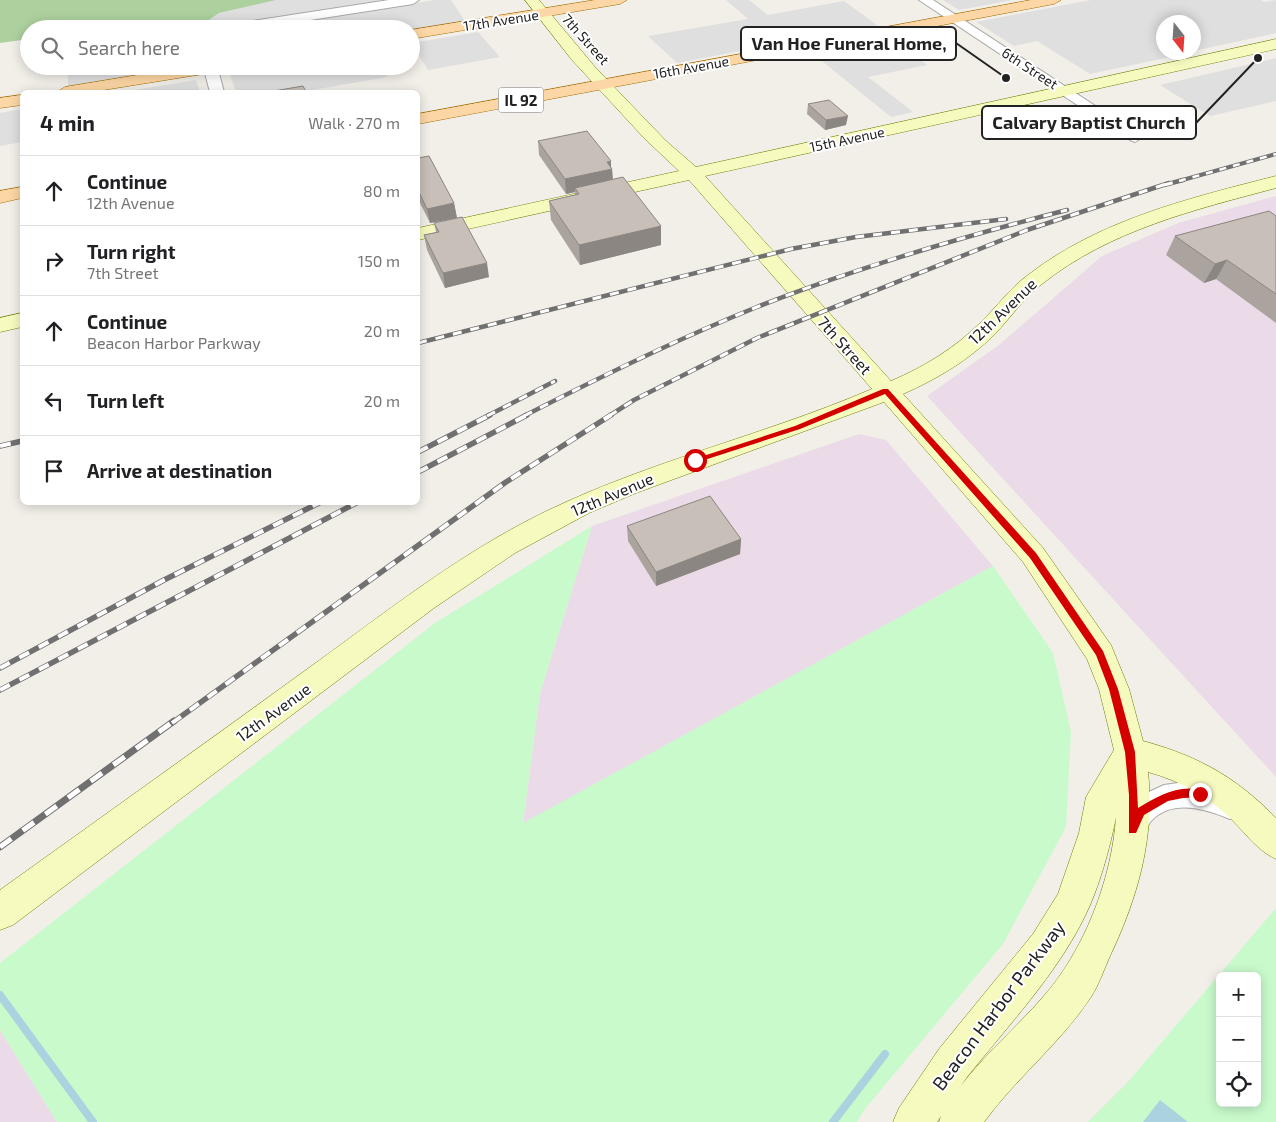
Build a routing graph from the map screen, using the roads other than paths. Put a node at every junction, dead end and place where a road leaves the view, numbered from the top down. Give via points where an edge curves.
1 (413, 0) edge
2 (532, 0) edge
3 (620, 0) edge
4 (925, 0) edge
5 (1054, 0) edge
6 (556, 5) edge
7 (541, 13) junction
8 (954, 19) junction
9 (284, 20) edge
10 (573, 23) dead end
11 (420, 33) edge
12 (1276, 44) edge
13 (166, 75) edge
14 (215, 75) edge
15 (619, 75) junction
16 (602, 84) junction
17 (77, 90) edge
18 (218, 90) edge
19 (1065, 91) junction
20 (20, 100) edge
21 (0, 103) edge
22 (420, 119) edge
23 (1135, 136) dead end
24 (693, 173) junction
25 (1276, 182) edge
26 (20, 193) edge
27 (0, 197) edge
28 (420, 234) edge
29 (20, 320) edge
30 (0, 325) edge
31 (886, 391) junction
32 (1130, 752) junction
33 (1252, 816) junction
34 (1132, 829) junction
35 (1276, 842) edge
36 (0, 912) edge
37 (913, 1122) edge
38 (958, 1122) edge

1 - 9 street
2 - 7 street, 7th Street
3 - 6 main road, 17th Avenue
4 - 8 street, 6th Street
5 - 8 main road, 16th Avenue / IL 92
6 - 7 main road, 17th Avenue
6 - 10 street, 7th Street
7 - 11 main road, 17th Avenue
7 - 16 street, 7th Street
8 - 15 main road, 16th Avenue / IL 92
8 - 19 street, 6th Street
12 - 19 street, 15th Avenue
13 - 17 main road
14 - 18 street
15 - 16 main road, 16th Avenue / IL 92
15 - 24 street, 7th Street via 687,158
16 - 22 main road, 16th Avenue / IL 92
16 - 24 street, 7th Street via 676,161
19 - 23 street, 6th Street
19 - 24 street, 15th Avenue
20 - 21 main road
24 - 28 street, 15th Avenue
24 - 31 street, 7th Street
25 - 31 street, 12th Avenue via 1170,210 1083,248 1034,280 988,329 966,346 918,378
26 - 27 main road
29 - 30 street
31 - 32 street, 7th Street via 1033,555 1072,610 1100,654 1114,689
31 - 36 street, 12th Avenue via 798,427 695,460 613,492 521,537 440,589
32 - 33 street via 1182,768 1216,786
32 - 34 street via 1134,795
32 - 37 street, Beacon Harbor Parkway via 1103,797 1096,833 1072,904 1046,947 953,1063
33 - 34 street via 1214,797 1183,793 1166,797 1141,812
33 - 35 street
34 - 38 street via 1124,874 1112,912 1078,983 1057,1010 988,1082

